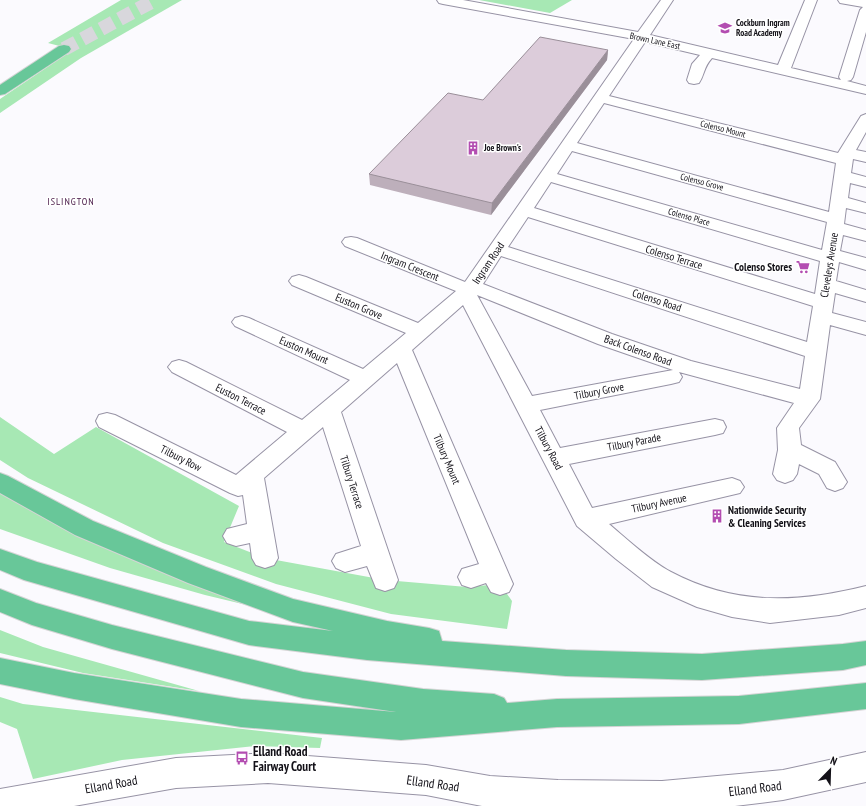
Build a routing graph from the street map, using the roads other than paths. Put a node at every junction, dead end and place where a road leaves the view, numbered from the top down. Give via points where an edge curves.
1 (443, 0) edge
2 (667, 0) edge
3 (811, 0) edge
4 (844, 0) edge
5 (866, 4) edge
6 (866, 10) edge
7 (642, 37) junction
8 (709, 53) junction
9 (783, 70) junction
10 (0, 77) edge
11 (846, 77) dead end
12 (694, 80) dead end
13 (866, 90) edge
14 (0, 91) edge
15 (600, 98) junction
16 (866, 119) edge
17 (568, 145) junction
18 (866, 158) edge
19 (845, 163) junction
20 (547, 176) junction
21 (866, 182) edge
22 (866, 208) edge
23 (524, 210) junction
24 (837, 216) junction
25 (866, 236) edge
26 (351, 242) dead end
27 (497, 248) junction
28 (831, 256) junction
29 (866, 264) edge
30 (299, 281) dead end
31 (826, 284) junction
32 (469, 289) junction
33 (866, 296) edge
34 (822, 309) junction
35 (242, 322) dead end
36 (866, 329) edge
37 (419, 331) junction
38 (401, 348) junction
39 (816, 352) junction
40 (179, 367) dead end
41 (671, 377) dead end
42 (365, 378) junction
43 (527, 405) junction
44 (803, 406) junction
45 (329, 410) junction
46 (107, 421) dead end
47 (715, 427) dead end
48 (304, 431) junction
49 (790, 450) junction
50 (554, 458) junction
51 (785, 474) dead end
52 (252, 476) junction
53 (0, 482) edge
54 (835, 482) dead end
55 (732, 487) dead end
56 (586, 519) junction
57 (261, 531) junction
58 (236, 536) dead end
59 (376, 554) junction
60 (0, 558) edge
61 (265, 558) dead end
62 (345, 561) dead end
63 (488, 577) dead end
64 (385, 580) dead end
65 (866, 597) edge
66 (0, 600) edge
67 (866, 653) edge
68 (566, 663) junction
69 (0, 671) edge
70 (866, 696) edge
71 (557, 713) junction
72 (866, 767) edge
73 (0, 806) edge

1 - 7 street, Brown Lane East
2 - 7 street, Ingram Road
3 - 9 street
4 - 5 street
6 - 11 street
7 - 8 street, Brown Lane East
7 - 15 street, Ingram Road
8 - 9 street, Brown Lane East
8 - 12 street via 705,66
9 - 13 street, Brown Lane East
10 - 14 highway via 57,47
15 - 17 street, Ingram Road
15 - 19 street, Colenso Mount
16 - 19 street, Cleveleys Avenue
17 - 20 street, Ingram Road
17 - 24 street, Colenso Grove
18 - 19 street
19 - 21 street
19 - 24 street, Cleveleys Avenue
20 - 23 street, Ingram Road
20 - 28 street, Colenso Place
22 - 24 street
23 - 27 street, Ingram Road
23 - 34 street, Colenso Terrace
24 - 25 street
24 - 28 street, Cleveleys Avenue
26 - 32 street, Ingram Crescent
27 - 32 street, Ingram Road
27 - 39 street, Colenso Road
28 - 29 street, Colenso Place
28 - 31 street, Cleveleys Avenue
30 - 37 street, Euston Grove
31 - 33 street
31 - 34 street, Cleveleys Avenue
32 - 37 street, Ingram Road
32 - 43 street, Tilbury Road
32 - 44 street, Back Colenso Road via 605,339
34 - 36 street, Colenso Terrace
34 - 39 street, Cleveleys Avenue
35 - 42 street, Euston Mount
37 - 38 street, Ingram Road
38 - 42 street, Ingram Road
38 - 63 street, Tilbury Mount
39 - 44 street, Cleveleys Avenue
40 - 48 street, Euston Terrace
41 - 43 street, Tilbury Grove
42 - 45 street, Ingram Road
43 - 50 street, Tilbury Road
44 - 49 street via 788,428
45 - 48 street, Ingram Road
45 - 59 street, Tilbury Terrace
46 - 52 street, Tilbury Row via 238,487
47 - 50 street, Tilbury Parade
48 - 52 street, Ingram Road
49 - 51 street
49 - 54 street via 827,468
50 - 56 street, Tilbury Road
52 - 57 street
53 - 68 highway via 84,528 197,575 292,610 387,633
55 - 56 street, Tilbury Avenue
56 - 65 street, Tilbury Road via 661,579 697,596 732,606 770,611 839,604
57 - 58 street
57 - 61 street
59 - 62 street
59 - 64 street, Tilbury Terrace
60 - 68 highway via 32,572 249,633 367,648
66 - 71 highway via 32,613 112,637 303,685 423,702
67 - 68 highway via 843,657 702,667
69 - 71 highway via 74,686 241,713 401,726
70 - 71 highway via 739,710
72 - 73 street, Elland Road via 782,785 662,797 558,796 490,792 426,780 268,768 176,773

